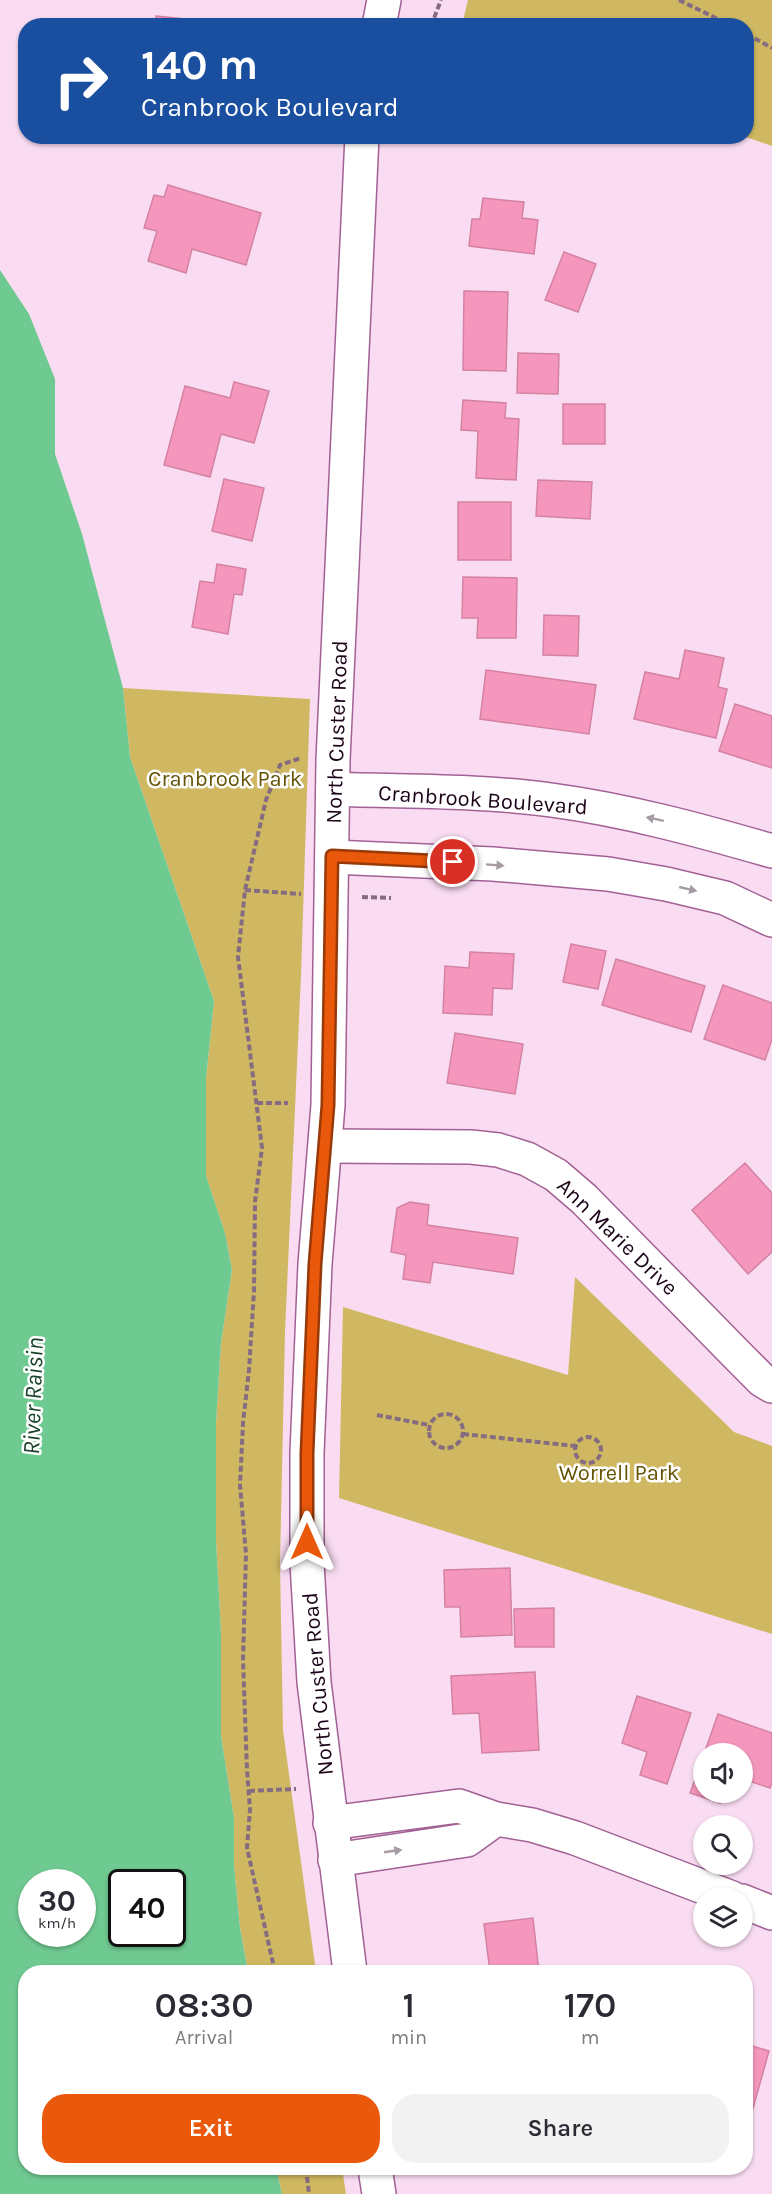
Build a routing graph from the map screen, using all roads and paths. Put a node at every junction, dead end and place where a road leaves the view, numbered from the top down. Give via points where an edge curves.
1 (384, 0) edge
2 (441, 0) edge
3 (679, 0) edge
4 (381, 18) edge
5 (434, 18) edge
6 (716, 18) edge
7 (754, 38) edge
8 (772, 48) edge
9 (362, 144) edge
10 (308, 759) dead end
11 (333, 789) junction
12 (772, 851) edge
13 (332, 856) junction
14 (245, 890) junction
15 (298, 894) dead end
16 (355, 896) dead end
17 (391, 898) dead end
18 (772, 920) edge
19 (257, 1103) junction
20 (288, 1103) dead end
21 (326, 1146) junction
22 (772, 1386) edge
23 (377, 1415) dead end
24 (429, 1425) junction
25 (463, 1434) junction
26 (575, 1446) junction
27 (327, 1788) junction
28 (249, 1791) junction
29 (496, 1819) junction
30 (330, 1823) junction
31 (335, 1860) junction
32 (703, 1887) edge
33 (753, 1905) edge
34 (772, 1912) edge
35 (273, 1965) edge
36 (349, 1965) edge
37 (307, 2175) edge
38 (376, 2175) edge
39 (309, 2194) edge
40 (379, 2194) edge

1 - 4 street
2 - 5 path
3 - 6 path
7 - 8 path
9 - 11 street, North Custer Road
10 - 14 path via 280,765 266,800
12 -> 11 street, Cranbrook Boulevard via 660,819 548,799
11 - 13 street, North Custer Road
13 -> 18 street via 608,874 726,898
13 - 21 street, North Custer Road
14 - 15 path
14 - 19 path via 238,957
16 - 17 path
19 - 20 path
19 - 28 path via 262,1148 255,1202 253,1314 240,1485 246,1554 243,1660
21 - 22 street, Ann Marie Drive via 471,1147 527,1159 556,1175 584,1199
21 - 27 street, North Custer Road via 312,1321 307,1563 314,1682
23 - 24 path
24 - 25 path via 436,1416 448,1413 458,1418
24 - 25 path via 432,1441 441,1448 458,1444
25 - 26 path
26 - 26 path via 584,1437 593,1438 601,1453 596,1461 583,1463 577,1458
27 - 28 path
27 - 30 street, North Custer Road
28 - 35 path via 247,1848
29 - 30 street via 459,1806
31 -> 29 street via 467,1840
29 - 32 street via 575,1838
30 - 31 street, North Custer Road
31 - 36 street, North Custer Road
33 - 34 street
37 - 39 path
38 - 40 street

